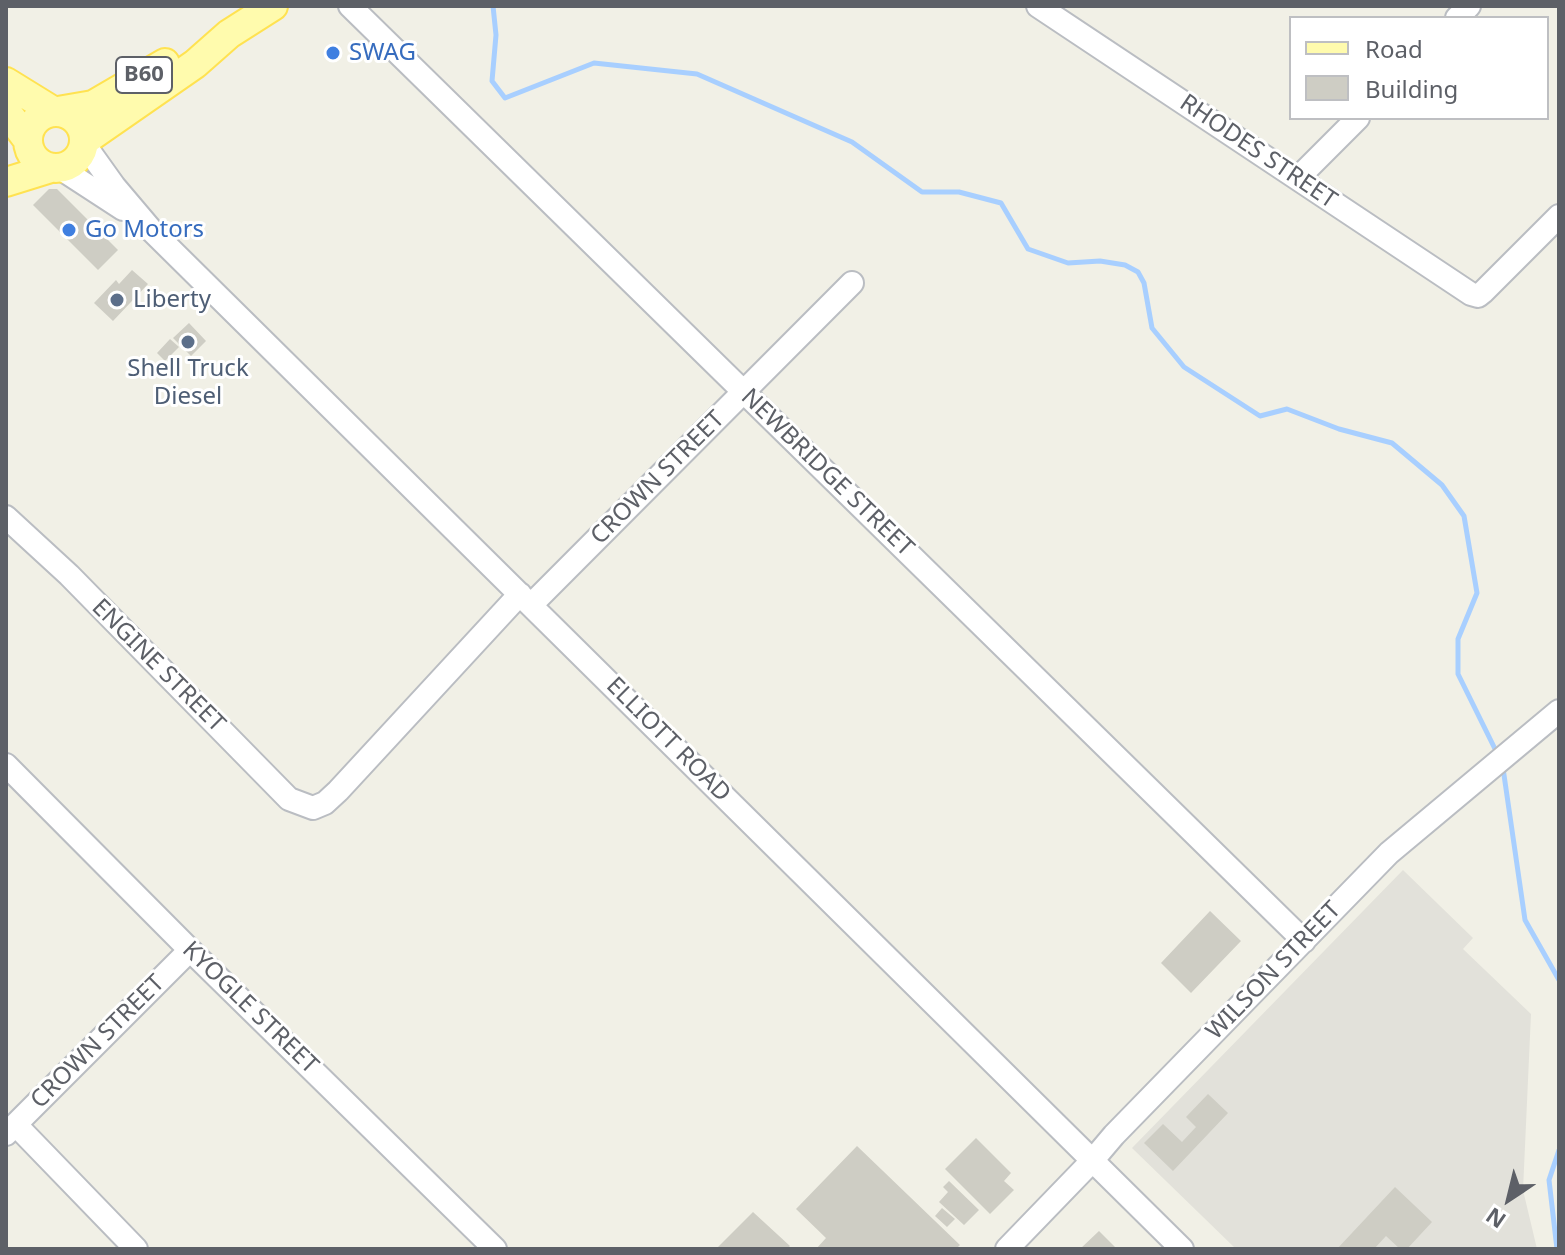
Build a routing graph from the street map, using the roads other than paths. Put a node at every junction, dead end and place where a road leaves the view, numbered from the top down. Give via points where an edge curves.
1 (273, 6) edge
2 (350, 6) edge
3 (1038, 6) edge
4 (229, 34) junction
5 (6, 82) edge
6 (6, 111) edge
7 (55, 111) junction
8 (1356, 120) edge
9 (84, 142) junction
10 (20, 146) edge
11 (56, 168) junction
12 (1298, 178) junction
13 (6, 182) edge
14 (1559, 216) edge
15 (153, 232) junction
16 (852, 283) dead end
17 (744, 391) junction
18 (6, 517) edge
19 (526, 600) junction
20 (1550, 718) edge
21 (6, 765) edge
22 (313, 808) joint
23 (1304, 941) junction
24 (190, 950) junction
25 (12, 1121) edge
26 (1092, 1161) junction
27 (136, 1249) edge
28 (495, 1249) edge
29 (1007, 1249) edge
30 (1182, 1249) edge

1 - 4 main road, B60
2 - 17 street, NEWBRIDGE STREET
3 - 12 street, RHODES STREET
4 - 7 main road, B60 via 183,53 93,105
4 - 9 main road, B60
5 - 7 main road
6 - 10 main road
7 - 9 main road via 77,121
7 - 10 main road via 34,120
8 - 12 street
9 - 11 main road, B60 via 76,160
9 - 15 street, ELLIOTT ROAD
10 - 11 main road
11 - 13 main road
11 - 15 street, ELLIOTT ROAD
12 - 14 street, RHODES STREET via 1478,296
15 - 19 street, ELLIOTT ROAD
16 - 17 street, CROWN STREET
17 - 19 street, CROWN STREET
17 - 23 street, NEWBRIDGE STREET
18 - 22 street, ENGINE STREET via 289,799
19 - 22 street, CROWN STREET via 338,791
19 - 26 street, ELLIOTT ROAD
20 - 23 street, WILSON STREET via 1389,853
21 - 24 street, KYOGLE STREET
23 - 26 street, WILSON STREET
24 - 25 street, CROWN STREET
24 - 28 street, KYOGLE STREET
25 - 27 street
26 - 29 street, WILSON STREET
26 - 30 street, ELLIOTT ROAD

